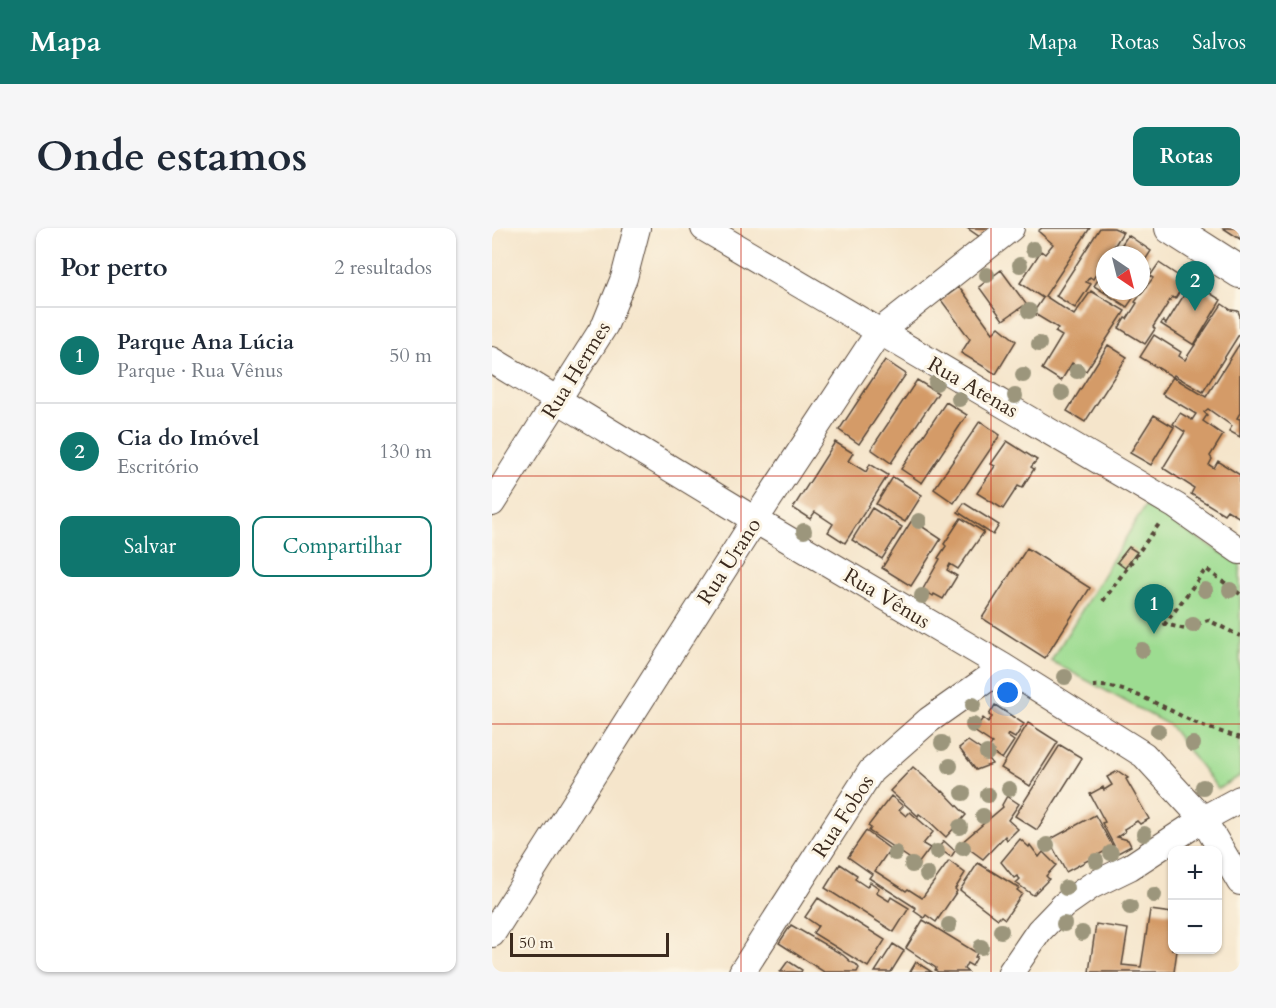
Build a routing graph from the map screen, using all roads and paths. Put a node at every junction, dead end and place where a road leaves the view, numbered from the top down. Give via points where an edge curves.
1 (638, 228) edge
2 (704, 228) edge
3 (1011, 228) edge
4 (1171, 228) edge
5 (1240, 272) edge
6 (879, 332) junction
7 (492, 360) edge
8 (557, 401) junction
9 (492, 502) edge
10 (755, 520) junction
11 (1168, 530) dead end
12 (1240, 551) edge
13 (1211, 561) dead end
14 (1206, 569) junction
15 (1240, 594) edge
16 (1103, 601) dead end
17 (1240, 636) edge
18 (1004, 667) junction
19 (1093, 687) dead end
20 (1240, 738) edge
21 (1240, 799) edge
22 (1203, 819) junction
23 (1240, 882) edge
24 (492, 934) edge
25 (742, 972) edge
26 (1011, 972) edge

1 - 8 street, Rua Hermes via 605,325
2 - 6 street, Rua Atenas
3 - 6 street, Rua Urano
4 - 5 street
6 - 10 street, Rua Urano
6 - 12 street, Rua Atenas via 1176,506
7 - 8 street, Rua Vênus
8 - 9 street, Rua Hermes
8 - 10 street, Rua Vênus
10 - 18 street, Rua Vênus
10 - 24 street, Rua Urano
11 - 16 path via 1159,524
13 - 14 path
14 - 15 path
14 - 17 path via 1165,624 1185,629 1208,620
18 - 22 street, Rua Vênus via 1144,755
18 - 25 street, Rua Fobos via 929,720 871,771
19 - 20 path via 1105,685
21 - 22 street
22 - 23 street, Rua Vênus
22 - 26 street via 1064,905 1039,931

